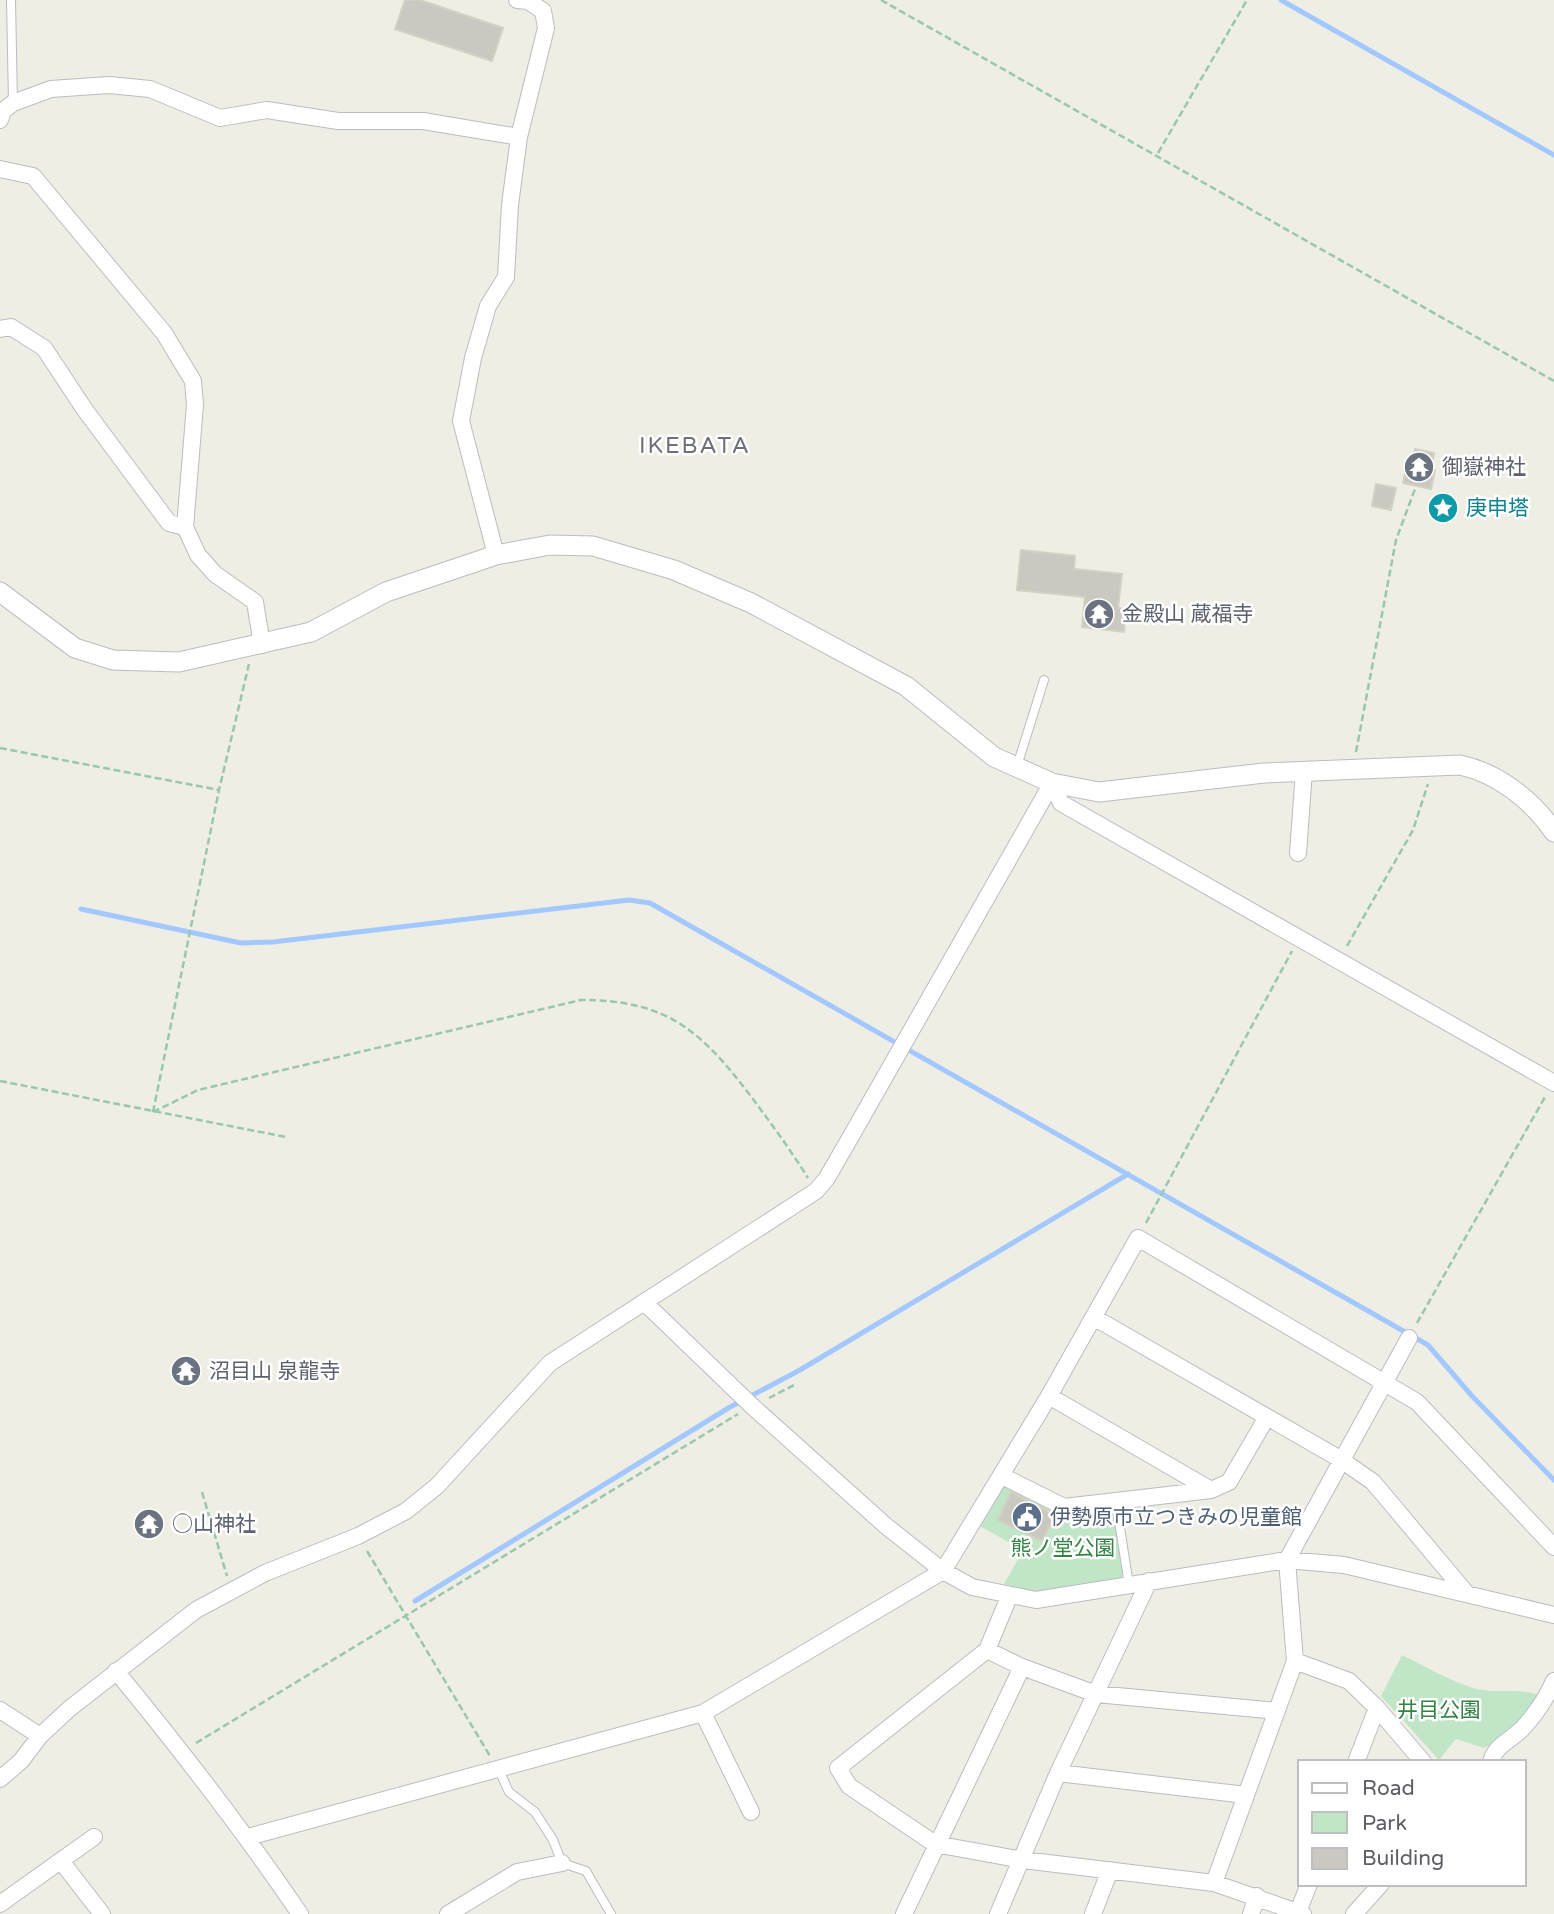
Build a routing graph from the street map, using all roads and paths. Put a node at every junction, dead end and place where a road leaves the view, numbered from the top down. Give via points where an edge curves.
1 (10, 0) edge
2 (517, 0) edge
3 (881, 0) edge
4 (1247, 0) edge
5 (4, 111) edge
6 (519, 137) junction
7 (1158, 153) dead end
8 (0, 169) edge
9 (0, 329) edge
10 (1554, 382) edge
11 (1415, 489) dead end
12 (185, 527) junction
13 (496, 555) junction
14 (0, 592) edge
15 (257, 646) junction
16 (1044, 680) dead end
17 (0, 748) edge
18 (1357, 749) dead end
19 (1435, 764) junction
20 (1016, 769) junction
21 (1304, 771) junction
22 (1052, 783) junction
23 (219, 790) junction
24 (1554, 832) edge
25 (1298, 853) dead end
26 (1299, 938) junction
27 (1338, 961) junction
28 (0, 1081) edge
29 (1554, 1083) edge
30 (153, 1112) junction
31 (286, 1137) dead end
32 (816, 1191) junction
33 (1138, 1238) junction
34 (646, 1304) junction
35 (1095, 1318) junction
36 (1409, 1338) joint
37 (1384, 1381) junction
38 (794, 1385) dead end
39 (1049, 1396) junction
40 (752, 1406) junction
41 (1266, 1417) junction
42 (1340, 1459) junction
43 (1002, 1476) junction
44 (1211, 1490) junction
45 (202, 1492) dead end
46 (1116, 1502) junction
47 (358, 1536) junction
48 (1554, 1547) edge
49 (1287, 1560) junction
50 (943, 1571) junction
51 (1149, 1581) junction
52 (1129, 1585) junction
53 (231, 1590) junction
54 (1467, 1594) junction
55 (1009, 1597) junction
56 (1554, 1615) edge
57 (406, 1618) junction
58 (987, 1650) junction
59 (1295, 1661) junction
60 (1022, 1667) junction
61 (116, 1671) junction
62 (1554, 1681) edge
63 (1096, 1694) junction
64 (1377, 1708) junction
65 (0, 1710) edge
66 (1277, 1711) junction
67 (703, 1713) junction
68 (40, 1736) junction
69 (183, 1751) junction
70 (1357, 1760) edge
71 (1421, 1760) edge
72 (1492, 1760) edge
73 (498, 1768) junction
74 (1058, 1773) junction
75 (0, 1779) edge
76 (1247, 1795) junction
77 (751, 1812) dead end
78 (248, 1837) junction
79 (94, 1838) dead end
80 (935, 1844) junction
81 (1023, 1860) junction
82 (61, 1861) junction
83 (562, 1863) junction
84 (1110, 1870) junction
85 (1214, 1883) junction
86 (1307, 1886) edge
87 (1379, 1886) edge
88 (1257, 1896) junction
89 (0, 1904) edge
90 (1300, 1913) edge
91 (102, 1914) edge
92 (300, 1914) edge
93 (448, 1914) edge
94 (611, 1914) edge
95 (904, 1914) edge
96 (998, 1914) edge
97 (1093, 1914) edge
98 (1251, 1914) edge
99 (1354, 1914) edge

1 - 5 lane
2 - 6 street via 543,11 546,28
3 - 10 path
4 - 7 path
5 - 6 street via 51,89 109,85 150,89 220,118 267,110 338,121 423,121
6 - 13 street via 506,277 488,306 461,421
8 - 12 street via 33,176 164,333 193,381
9 - 12 street via 11,327 44,348 169,523
11 - 18 path via 1396,540
12 - 15 street via 198,555 215,574 255,602
13 - 15 street via 386,592 327,626
13 - 20 street via 550,545 593,546 715,586 906,686 962,733
14 - 15 street via 56,637 113,660 179,662
15 - 23 path
16 - 20 lane
17 - 23 path
19 - 21 street
19 - 24 street via 1482,769 1526,801
19 - 27 path via 1413,830
20 - 22 street
21 - 22 street via 1099,792
21 - 25 street
22 - 26 street via 1061,803
22 - 32 street
23 - 30 path
26 - 27 street
26 - 33 path
27 - 29 street
28 - 30 path
29 - 36 path
30 - 31 path
30 - 32 path via 198,1090 282,1068 581,1000 614,1000 683,1024 715,1049
32 - 34 street
33 - 35 street
33 - 37 street
34 - 40 street
34 - 47 street via 550,1363 437,1486 407,1511
35 - 39 street
35 - 41 street
36 - 37 street
37 - 42 street
37 - 48 street via 1417,1402
38 - 40 path
39 - 43 street
39 - 44 street
40 - 50 street via 886,1527
40 - 57 path
41 - 42 street
41 - 44 street via 1229,1482
42 - 49 street
42 - 54 street via 1373,1482
43 - 46 street via 1064,1507
43 - 50 street
44 - 46 street
45 - 53 path
46 - 52 lane
47 - 53 street
47 - 57 path
49 - 51 street
49 - 54 street via 1344,1565
49 - 59 street
50 - 55 street via 972,1587
50 - 67 street
51 - 52 street
51 - 63 street
52 - 55 street via 1036,1600
53 - 61 street via 196,1610
54 - 56 street
55 - 58 street
57 - 69 path
57 - 73 path
58 - 60 street
58 - 80 street via 838,1768 849,1786
59 - 64 street via 1349,1681
59 - 66 street
60 - 63 street
60 - 80 street
61 - 68 street
61 - 69 street
62 - 72 street via 1545,1700 1521,1730 1494,1752
63 - 66 street
63 - 74 street
64 - 70 street
64 - 71 street
65 - 68 street
66 - 76 street
67 - 73 street
67 - 77 street
68 - 75 street
69 - 78 street
73 - 78 street
73 - 83 lane via 509,1792 535,1812
74 - 76 street
74 - 81 street
76 - 85 street
78 - 92 street
79 - 82 street
80 - 81 street
80 - 95 street
81 - 84 street
81 - 96 street
82 - 89 street
82 - 91 street
83 - 93 street via 517,1872
83 - 94 lane via 586,1871
84 - 85 street
84 - 97 street
85 - 88 street
86 - 90 street
87 - 99 street
88 - 90 street
88 - 98 street

